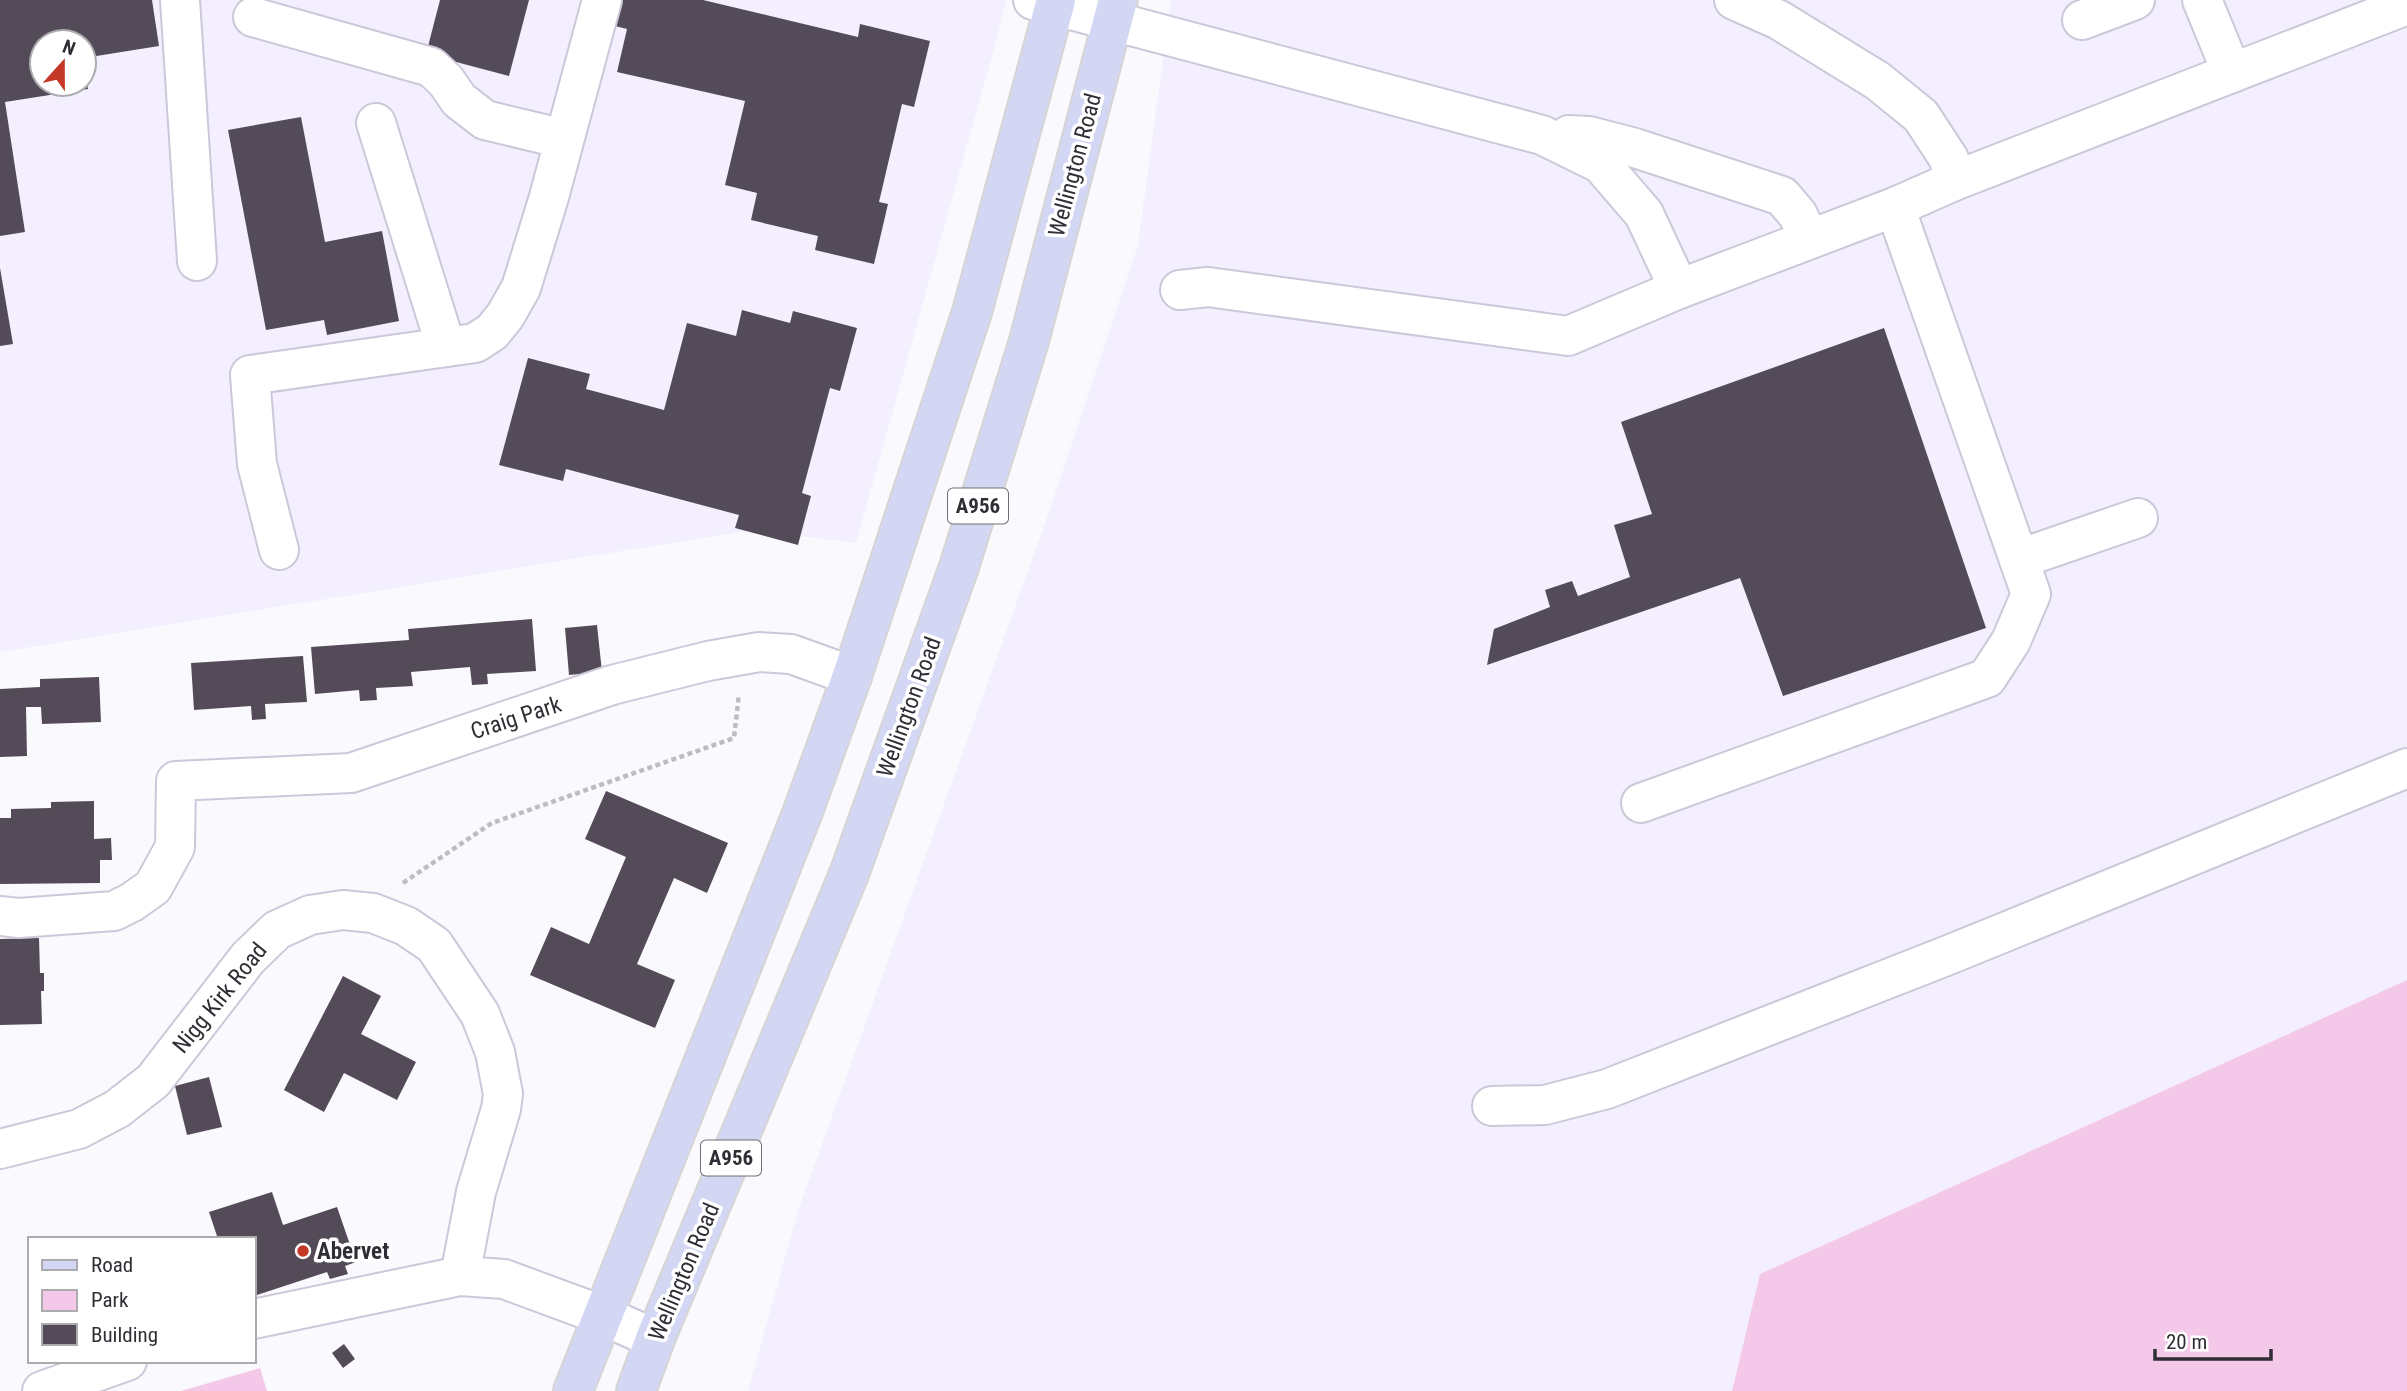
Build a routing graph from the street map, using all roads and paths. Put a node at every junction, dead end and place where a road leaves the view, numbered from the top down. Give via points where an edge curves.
1 (180, 0) edge
2 (602, 0) edge
3 (1734, 0) edge
4 (2136, 0) edge
5 (2203, 0) edge
6 (1048, 2) edge
7 (2407, 5) edge
8 (1116, 11) edge
9 (253, 17) dead end
10 (2082, 20) dead end
11 (2232, 73) junction
12 (376, 123) dead end
13 (1542, 135) junction
14 (564, 139) junction
15 (1954, 181) junction
16 (1895, 207) junction
17 (1809, 239) junction
18 (197, 261) dead end
19 (1679, 289) junction
20 (1180, 290) dead end
21 (446, 347) junction
22 (2138, 518) dead end
23 (279, 550) dead end
24 (2019, 559) junction
25 (743, 655) junction
26 (852, 676) junction
27 (2407, 768) edge
28 (1641, 803) dead end
29 (366, 912) junction
30 (0, 916) edge
31 (1492, 1106) dead end
32 (0, 1149) edge
33 (460, 1276) junction
34 (604, 1316) junction
35 (256, 1319) edge
36 (655, 1339) junction
37 (121, 1363) edge
38 (42, 1391) edge
39 (573, 1391) edge
40 (636, 1391) edge

1 - 18 street
2 - 14 street
3 - 15 street via 1779,20 1878,81 1921,116 1949,159
4 - 10 street
5 - 11 street
6 - 8 street
6 - 26 main road, A956 via 972,312
7 - 11 street
8 - 13 street
8 - 36 main road, Wellington Road / A956 via 1029,341 959,567 849,874
9 - 14 street via 431,67 459,100 485,120
11 - 15 street
12 - 21 street
13 - 17 street via 1589,136 1763,188 1782,196
13 - 19 street via 1601,163 1644,214
14 - 21 street via 521,288 492,332 475,343
15 - 16 street
16 - 17 street
16 - 24 street
17 - 19 street
19 - 20 street via 1568,336 1208,287
21 - 23 street via 250,375 257,464
22 - 24 street
24 - 28 street via 2031,594 2011,641 1987,678
25 - 26 street, Craig Park via 791,653
25 - 29 path via 734,738 492,823
25 - 30 street, Craig Park via 612,685 351,773 176,780 176,847 153,887 114,911
26 - 34 main road, A956
27 - 31 street via 1607,1089 1545,1105
29 - 32 street, Nigg Kirk Road via 310,915 277,930 248,958 153,1081 117,1109 79,1129
29 - 33 street, Nigg Kirk Road via 406,926 435,945 480,1014 495,1052 503,1094 501,1109 476,1192
33 - 34 street via 504,1279
33 - 35 street
34 - 36 street
34 - 39 main road, A956
36 - 40 main road, Wellington Road / A956
37 - 38 street

